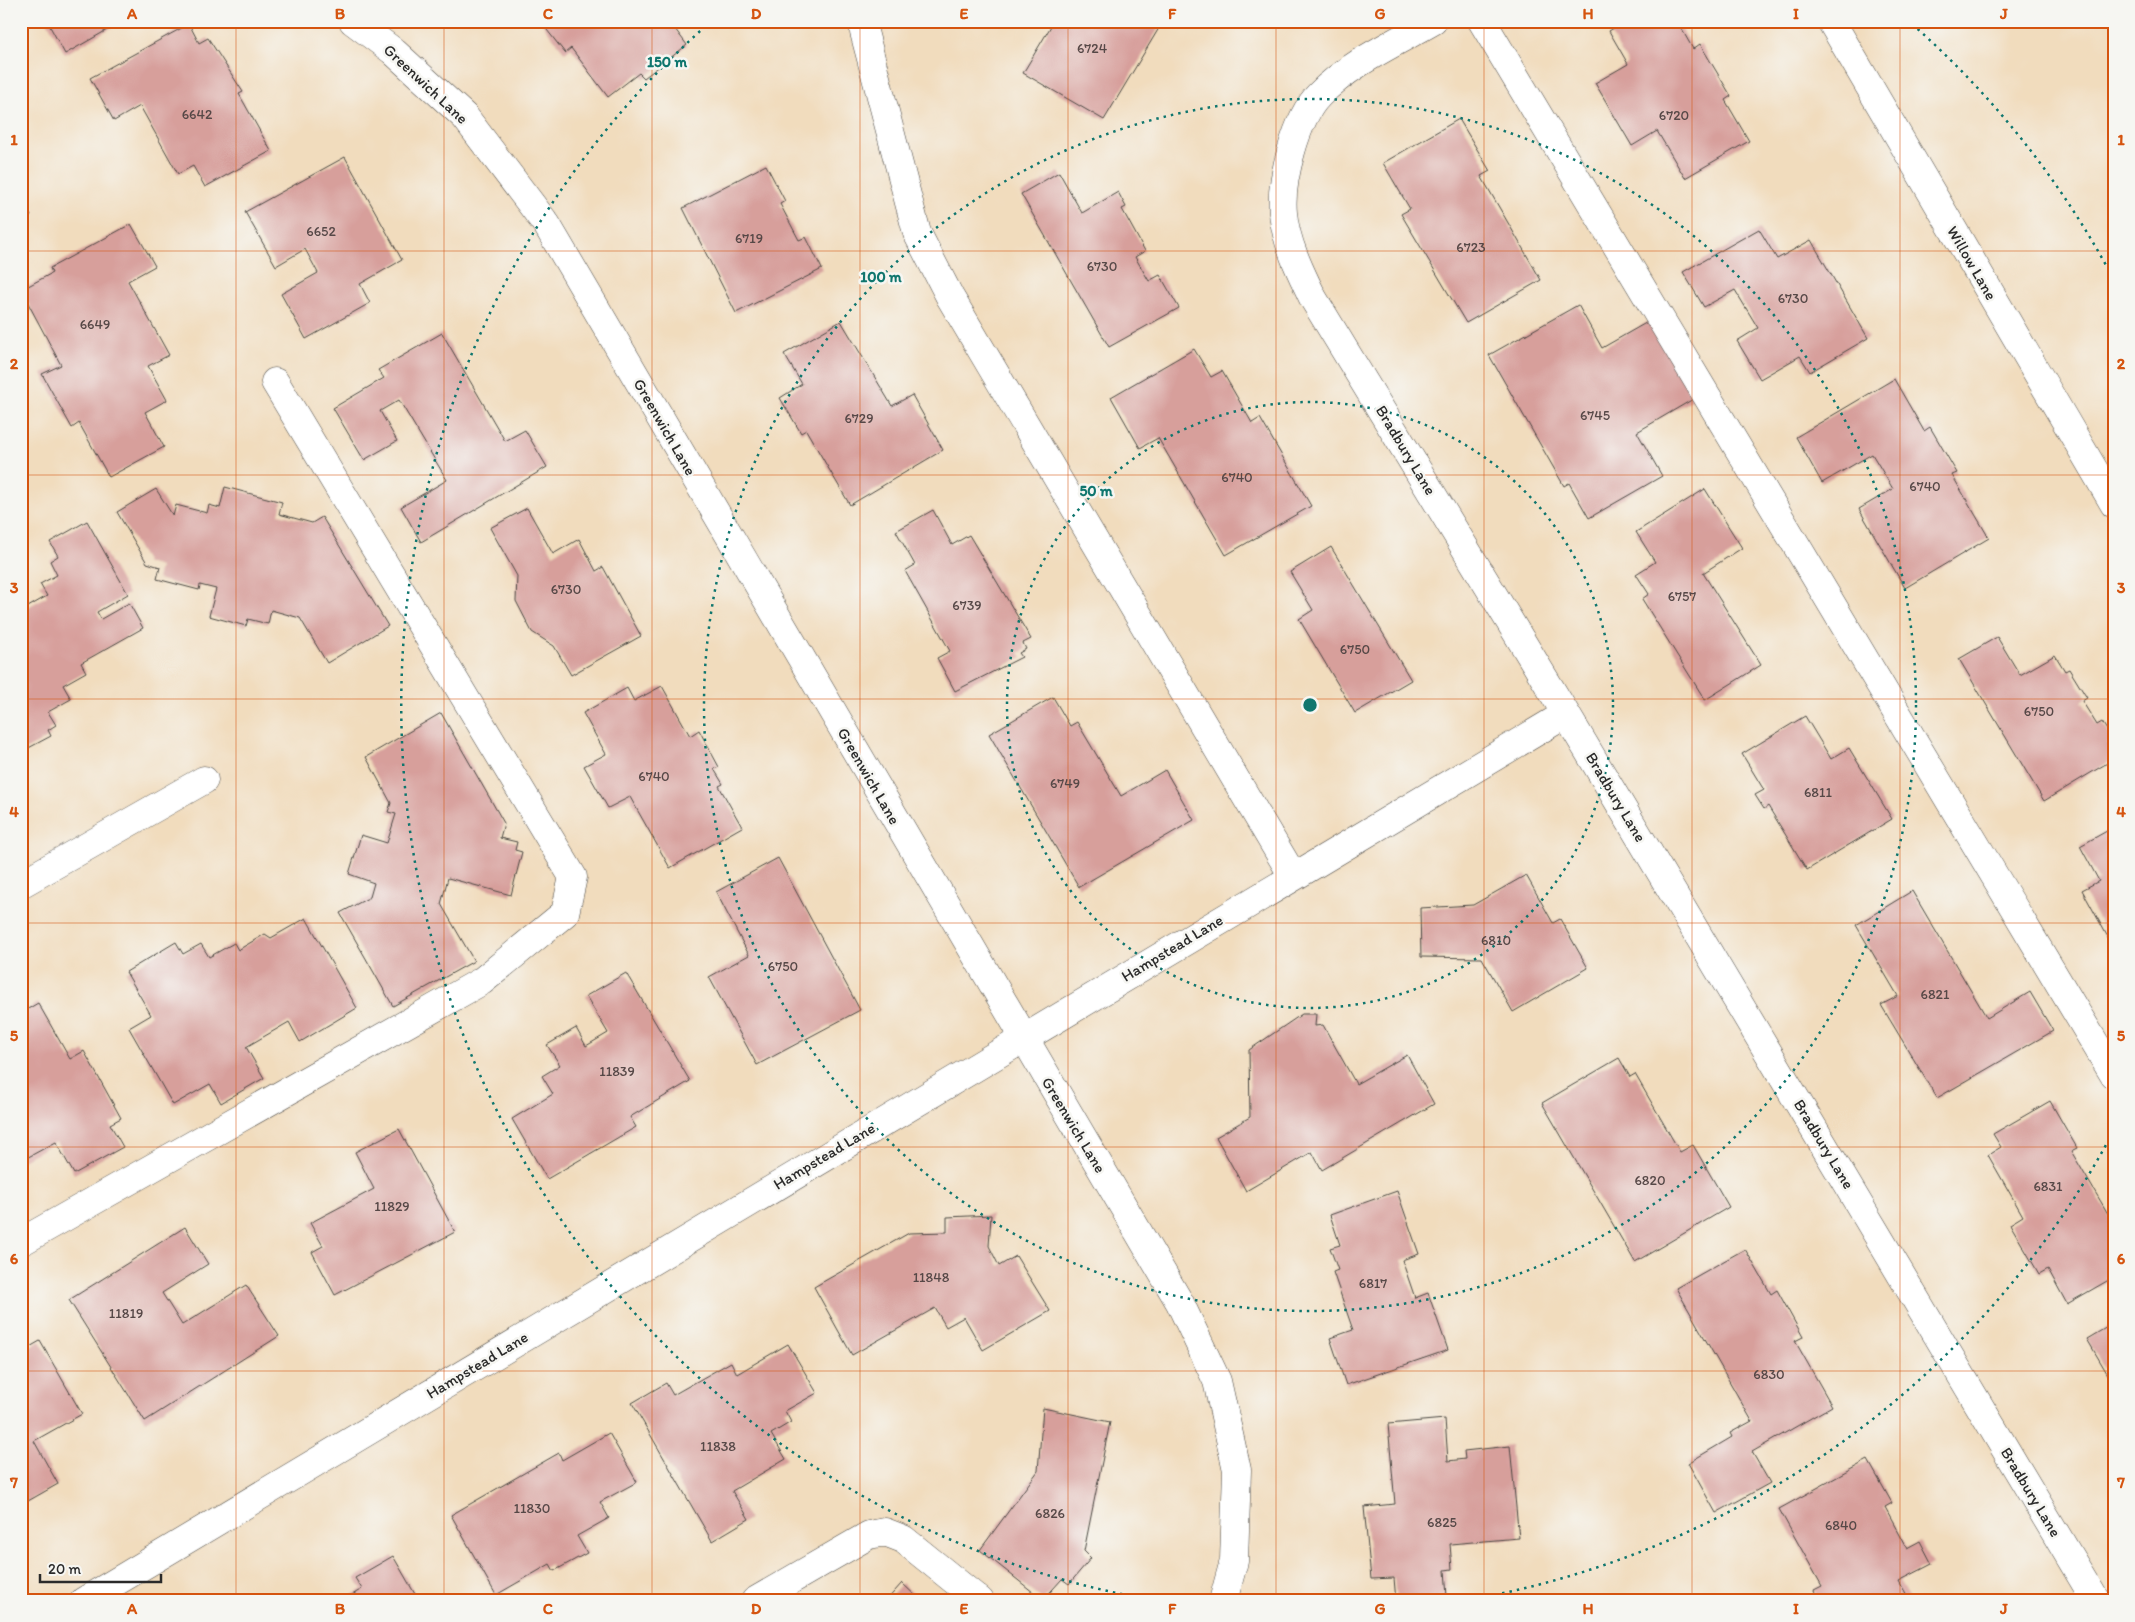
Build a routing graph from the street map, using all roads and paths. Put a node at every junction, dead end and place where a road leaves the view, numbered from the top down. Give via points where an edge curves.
1 (353, 21) edge
2 (863, 21) edge
3 (1434, 21) edge
4 (1482, 21) edge
5 (1831, 21) edge
6 (275, 382) dead end
7 (2114, 504) edge
8 (1566, 714) junction
9 (204, 780) dead end
10 (1293, 876) junction
11 (21, 884) edge
12 (1022, 1038) junction
13 (2114, 1075) edge
14 (21, 1242) edge
15 (84, 1601) edge
16 (755, 1601) edge
17 (980, 1601) edge
18 (1223, 1601) edge
19 (2096, 1601) edge

1 - 12 street, Greenwich Lane via 393,51 465,117 547,225
2 - 10 street via 917,233 950,297
3 - 8 street, Bradbury Lane via 1357,65 1318,96 1294,137 1283,212 1293,257 1313,298
4 - 13 street
5 - 7 street, Willow Lane
6 - 14 street via 573,877 565,912 482,981
8 - 10 street, Hampstead Lane
8 - 19 street, Bradbury Lane
9 - 11 street
10 - 12 street, Hampstead Lane
12 - 15 street, Hampstead Lane
12 - 18 street, Greenwich Lane via 1180,1303 1217,1381 1237,1470 1234,1561
16 - 17 street via 870,1535 885,1532 903,1539

